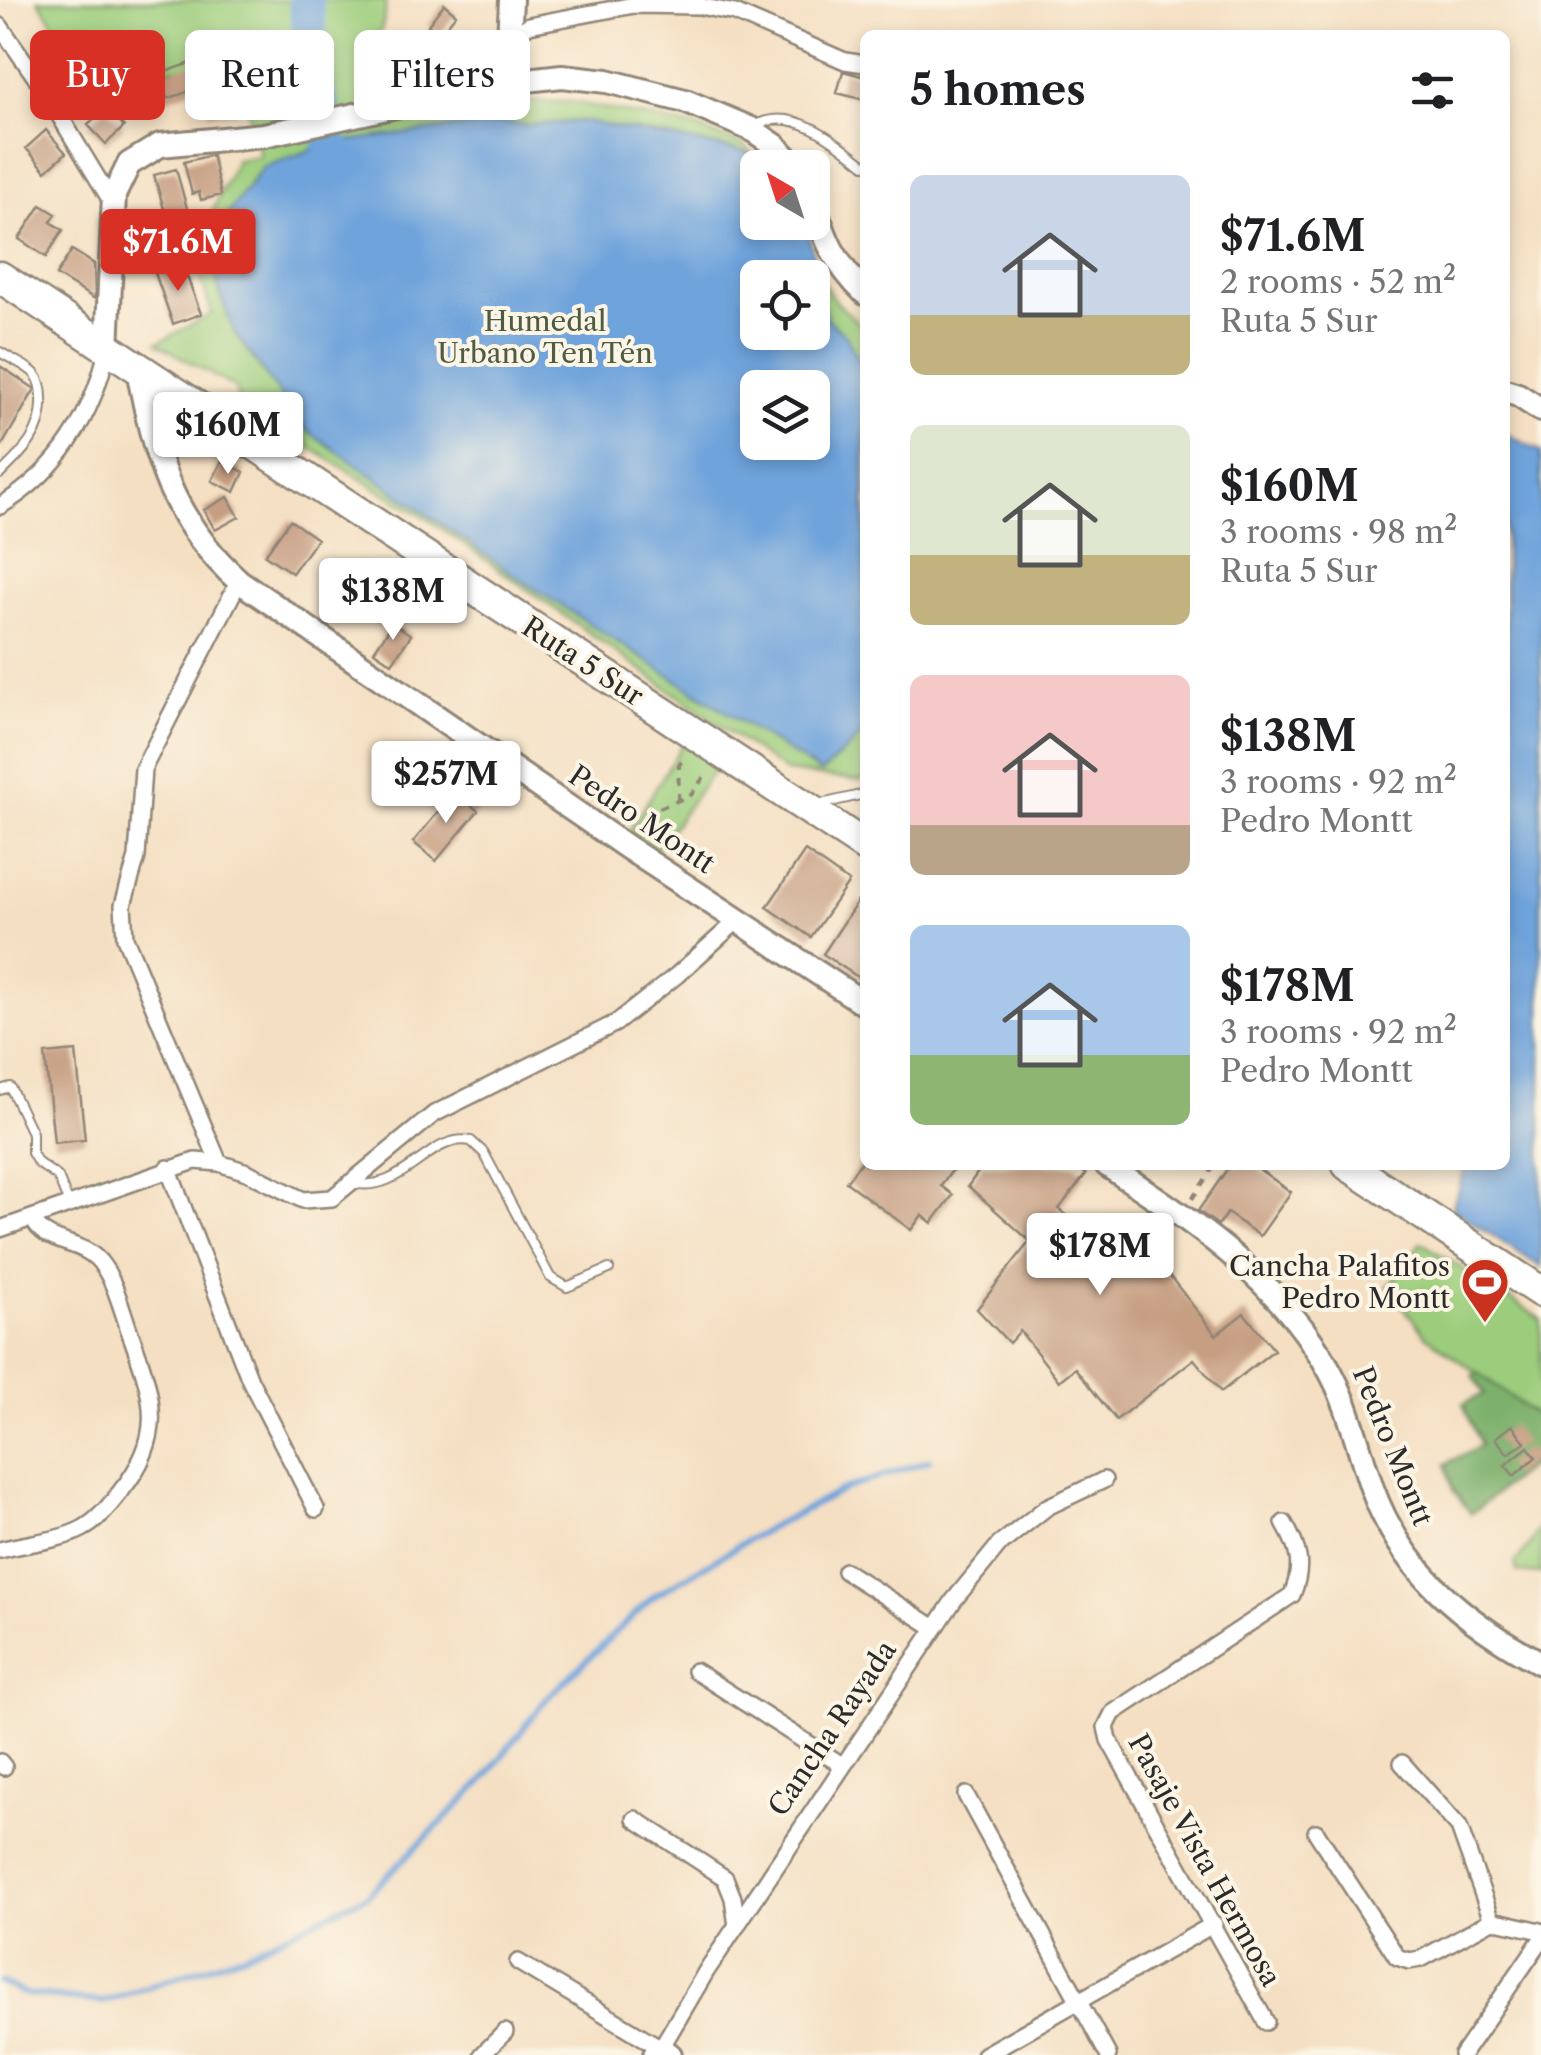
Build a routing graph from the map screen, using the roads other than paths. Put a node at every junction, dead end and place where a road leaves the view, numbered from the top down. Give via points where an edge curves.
1 (511, 0) edge
2 (0, 26) edge
3 (510, 30) edge
4 (522, 30) edge
5 (860, 63) edge
6 (530, 80) edge
7 (354, 114) edge
8 (752, 129) junction
9 (780, 150) edge
10 (860, 160) edge
11 (114, 206) junction
12 (825, 240) edge
13 (0, 277) edge
14 (860, 288) edge
15 (107, 349) junction
16 (0, 352) edge
17 (138, 369) junction
18 (1510, 393) edge
19 (1541, 410) edge
20 (0, 474) edge
21 (0, 506) edge
22 (239, 581) junction
23 (860, 795) edge
24 (806, 808) junction
25 (860, 843) edge
26 (738, 920) junction
27 (860, 1001) edge
28 (0, 1090) edge
29 (219, 1163) junction
30 (168, 1168) junction
31 (1114, 1170) edge
32 (1356, 1170) edge
33 (352, 1183) junction
34 (69, 1204) junction
35 (32, 1218) junction
36 (0, 1229) edge
37 (609, 1269) dead end
38 (1541, 1292) edge
39 (1104, 1480) dead end
40 (316, 1509) dead end
41 (1284, 1523) dead end
42 (0, 1550) edge
43 (845, 1572) dead end
44 (935, 1628) junction
45 (1541, 1663) edge
46 (695, 1672) dead end
47 (1402, 1763) dead end
48 (842, 1766) junction
49 (966, 1795) dead end
50 (635, 1819) dead end
51 (1316, 1832) dead end
52 (1492, 1920) junction
53 (1214, 1924) junction
54 (737, 1926) junction
55 (1541, 1931) edge
56 (1541, 1940) edge
57 (518, 1962) dead end
58 (1078, 2002) junction
59 (1266, 2022) dead end
60 (505, 2032) dead end
61 (662, 2053) edge
62 (482, 2055) edge
63 (984, 2055) edge
64 (1108, 2055) edge
65 (1462, 2055) edge

1 - 3 street
2 - 11 street
4 - 5 street via 634,4 699,6 735,13
6 - 8 street via 607,81 685,101
7 - 11 street via 264,135 148,150 122,174
8 - 9 street
8 - 10 lane via 772,120 799,124
11 - 15 street
12 - 14 street
13 - 15 highway, Ruta 5 Sur
15 - 17 highway, Ruta 5 Sur
15 - 21 street via 87,410 62,452
16 - 20 lane via 35,374 42,406 34,437
17 - 22 street, Pedro Montt via 176,505 204,547
17 - 24 highway, Ruta 5 Sur
18 - 19 street
22 - 26 street, Pedro Montt
22 - 29 street via 142,770 137,856 123,905 125,938
23 - 24 lane
24 - 25 highway, Ruta 5 Sur
26 - 27 street, Pedro Montt
26 - 33 street via 616,1023 434,1114
28 - 34 lane via 10,1087 20,1102 32,1153 58,1177
29 - 30 street
29 - 33 street via 302,1200 332,1198
30 - 34 street
30 - 40 street via 250,1380
31 - 45 street, Pedro Montt via 1210,1234 1260,1277 1318,1350 1348,1403 1380,1510 1421,1574 1476,1625
32 - 38 highway
33 - 37 lane via 378,1185 451,1141 471,1140 550,1277 568,1287
34 - 35 street
35 - 36 street
35 - 42 street via 42,1233 82,1248 107,1273 144,1370 153,1421 138,1469 98,1518 81,1529
39 - 44 street, Cancha Rayada via 1047,1506 999,1545
41 - 53 street, Pasaje Vista Hermosa via 1298,1545 1292,1595 1113,1713 1106,1727
43 - 44 street
44 - 48 street, Cancha Rayada
46 - 48 street
47 - 52 street via 1458,1827
48 - 54 street, Cancha Rayada
49 - 58 street
50 - 54 street via 725,1878
51 - 52 street via 1397,1957 1421,1959
52 - 55 street
53 - 58 street
53 - 59 street, Pasaje Vista Hermosa
54 - 61 street, Cancha Rayada
56 - 65 street
57 - 61 street
58 - 63 street
58 - 64 street
60 - 62 street

